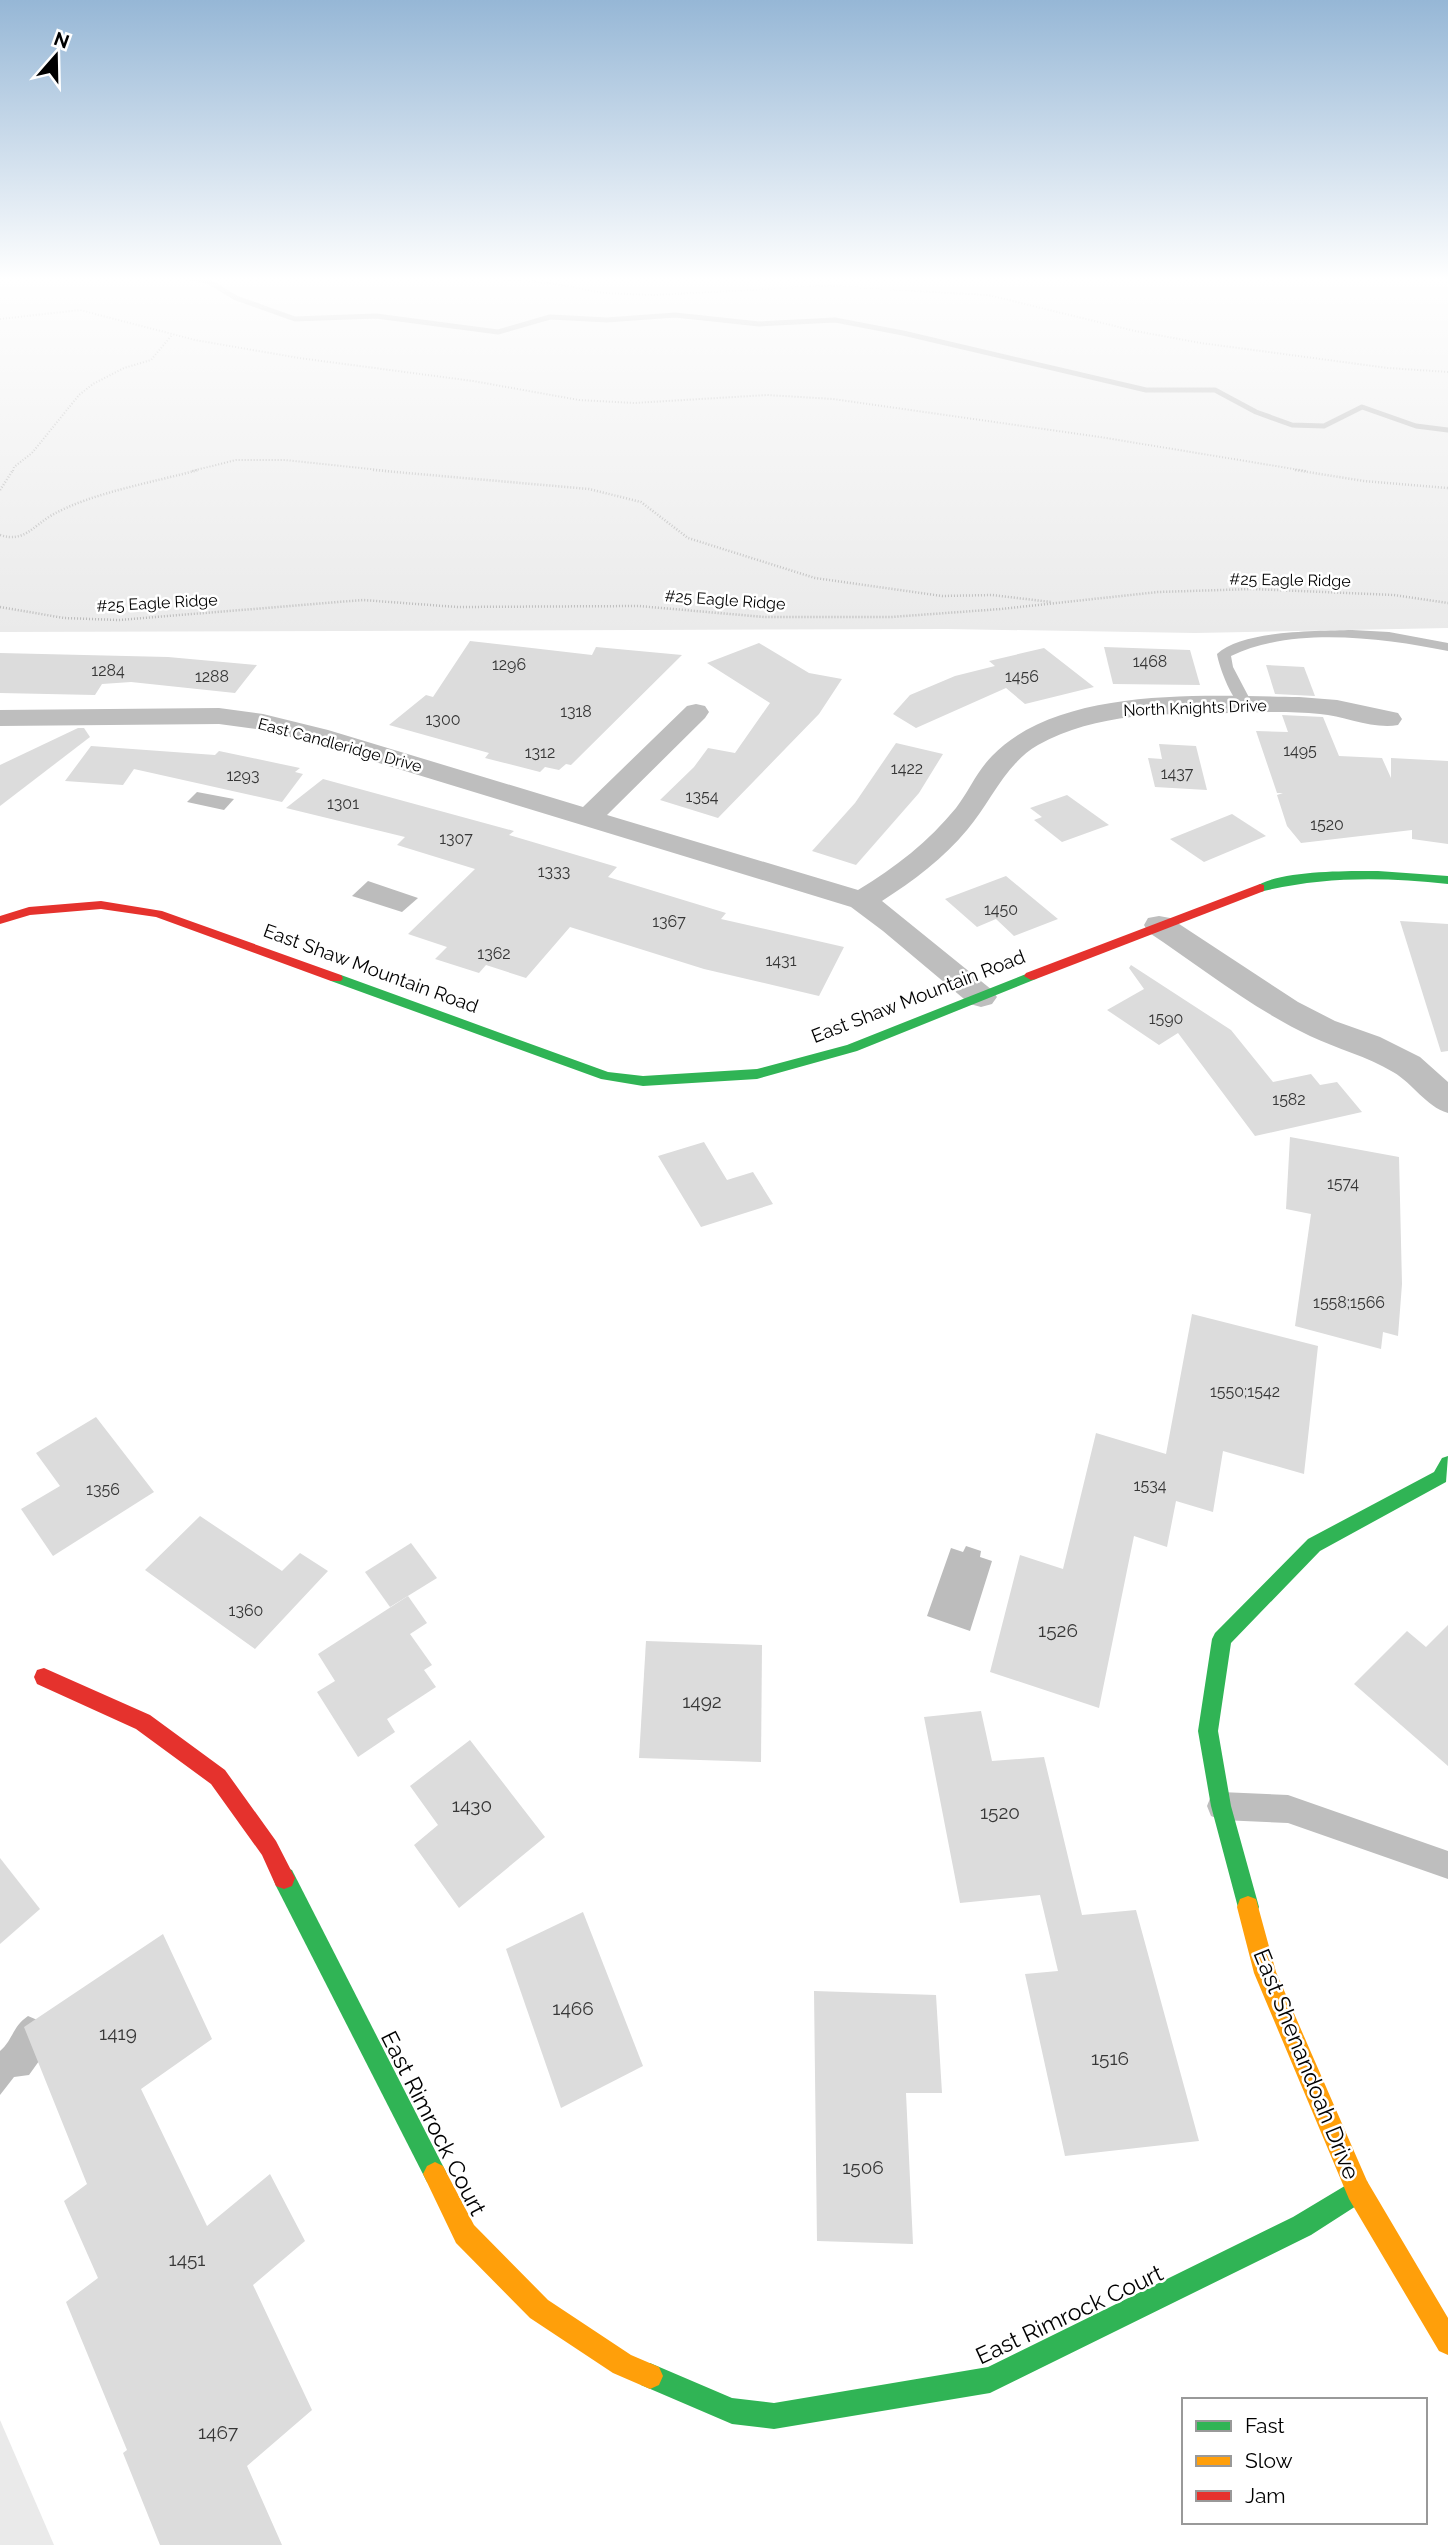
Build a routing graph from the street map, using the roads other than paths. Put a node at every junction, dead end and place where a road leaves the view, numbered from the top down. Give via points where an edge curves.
1 (1448, 647) edge
2 (1246, 705) junction
3 (696, 712) dead end
4 (0, 718) edge
5 (1389, 719) dead end
6 (589, 817) junction
7 (1448, 880) edge
8 (862, 901) junction
9 (0, 920) edge
10 (1159, 925) junction
11 (981, 997) junction
12 (1448, 1101) edge
13 (1448, 1462) edge
14 (1426, 1485) junction
15 (1448, 1498) edge
16 (44, 1677) dead end
17 (1221, 1806) junction
18 (1448, 1865) edge
19 (1358, 2190) junction
20 (1448, 2342) edge

1 - 2 lane via 1386,636 1291,638 1235,646 1224,654 1226,667
2 - 5 street, North Knights Drive via 1337,708
2 - 8 street, North Knights Drive via 1134,708 1050,729 1003,760 965,815 907,873
3 - 6 street
4 - 6 street, East Candleridge Drive via 219,716 263,722
6 - 8 street, East Candleridge Drive
7 - 10 street, East Shaw Mountain Road via 1333,876 1272,884
8 - 11 street, East Candleridge Drive
9 - 11 street, East Shaw Mountain Road via 29,911 101,905 158,914 606,1076 643,1081 757,1074 852,1048
10 - 11 street, East Shaw Mountain Road
10 - 12 street via 1286,1009 1408,1065
13 - 14 street, East Shenandoah Drive via 1440,1476
14 - 15 lane
14 - 17 street, East Shenandoah Drive via 1314,1545 1222,1639 1209,1731
16 - 19 street, East Rimrock Court via 143,1722 218,1777 270,1848 466,2234 539,2309 622,2364 732,2411 774,2416 990,2380 1302,2226
17 - 18 lane via 1288,1809
17 - 19 street, East Shenandoah Drive via 1265,1973
19 - 20 street, East Shenandoah Drive

